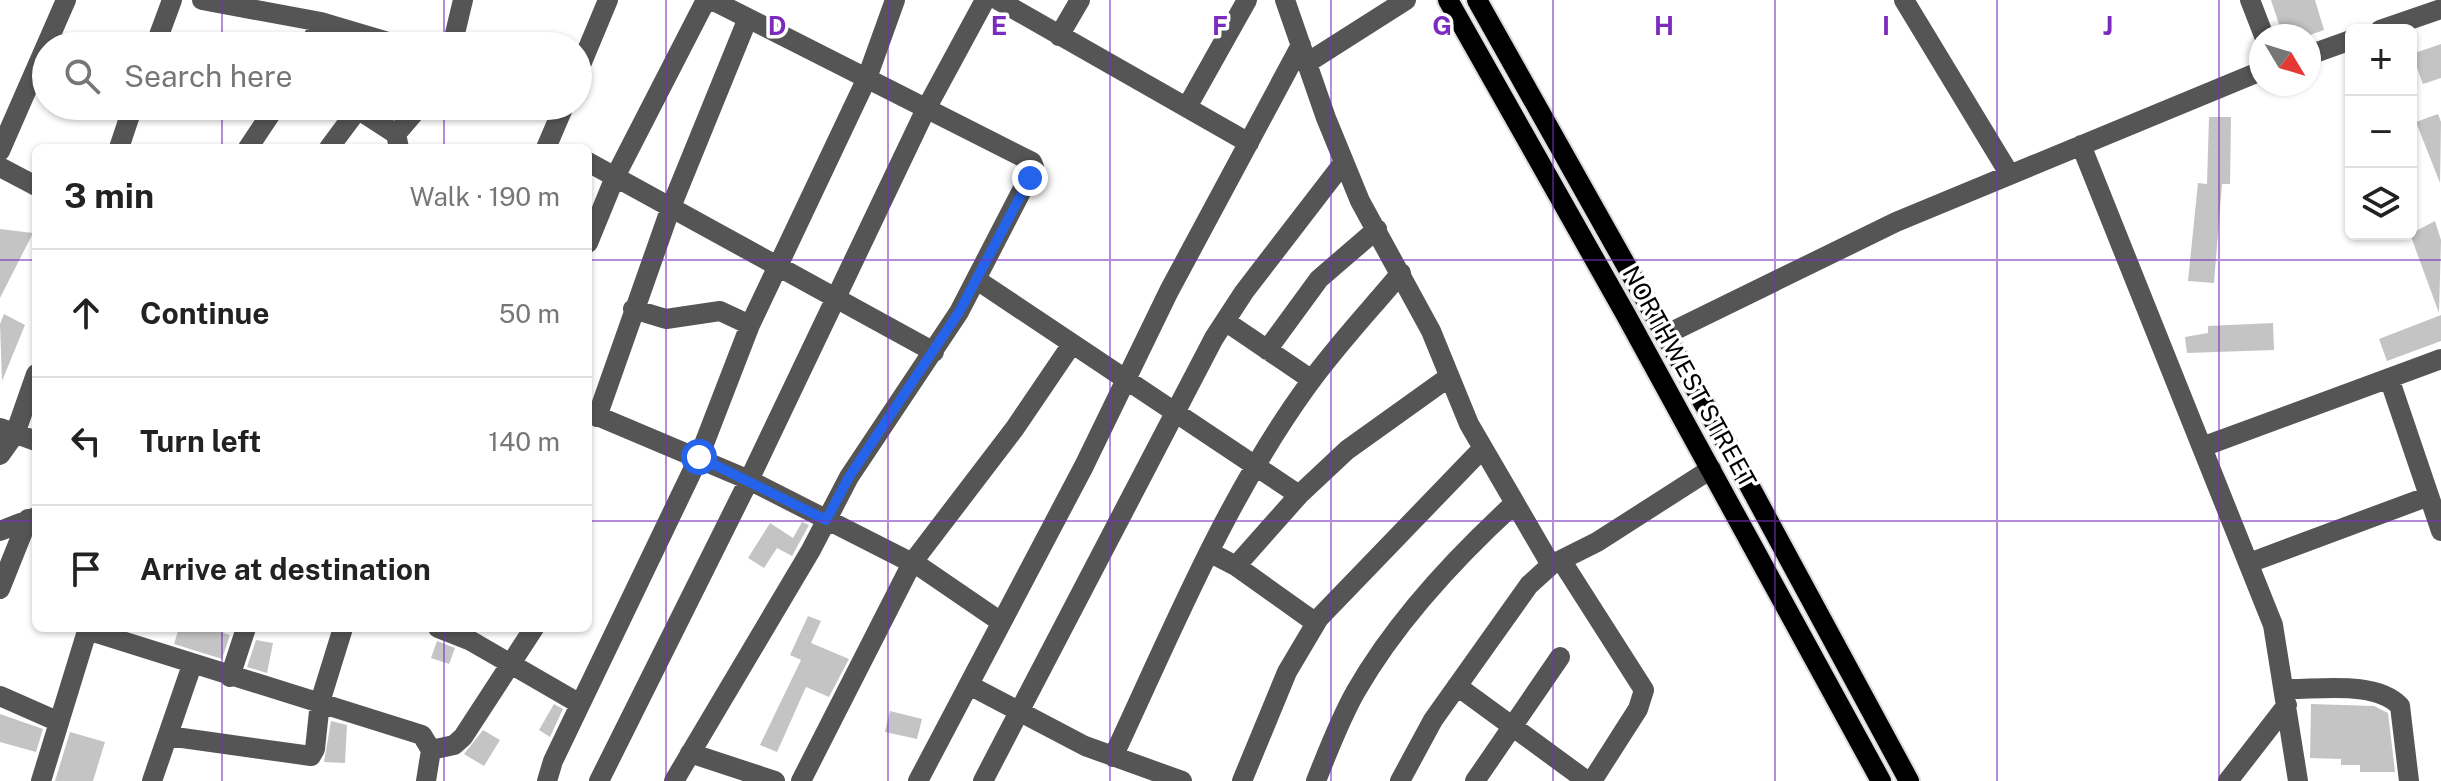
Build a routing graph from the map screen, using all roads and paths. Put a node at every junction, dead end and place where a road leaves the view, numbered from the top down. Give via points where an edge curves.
1 (66, 0) edge
2 (172, 0) edge
3 (202, 0) edge
4 (463, 0) edge
5 (608, 0) edge
6 (709, 0) edge
7 (895, 0) edge
8 (985, 0) edge
9 (998, 0) edge
10 (1080, 0) edge
11 (1247, 0) edge
12 (1285, 0) edge
13 (1406, 0) edge
14 (1448, 0) edge
15 (1477, 0) edge
16 (1904, 0) edge
17 (2250, 0) edge
18 (2441, 9) edge
19 (748, 18) junction
20 (321, 22) junction
21 (2259, 24) edge
22 (2397, 24) edge
23 (52, 32) edge
24 (160, 32) edge
25 (316, 32) edge
26 (355, 32) edge
27 (455, 32) edge
28 (1059, 36) junction
29 (592, 38) edge
30 (2345, 42) edge
31 (2321, 51) edge
32 (1304, 54) junction
33 (2249, 76) edge
34 (32, 78) edge
35 (867, 78) junction
36 (1187, 107) junction
37 (926, 109) junction
38 (128, 120) edge
39 (267, 120) edge
40 (347, 120) edge
41 (372, 120) edge
42 (411, 120) edge
43 (559, 120) edge
44 (397, 141) edge
45 (1249, 143) junction
46 (120, 144) edge
47 (251, 144) edge
48 (332, 144) edge
49 (552, 144) edge
50 (2081, 145) junction
51 (0, 151) edge
52 (1344, 162) junction
53 (592, 164) edge
54 (0, 167) edge
55 (2010, 175) junction
56 (615, 177) junction
57 (32, 184) edge
58 (671, 207) junction
59 (1377, 229) junction
60 (592, 233) edge
61 (777, 265) junction
62 (1401, 273) junction
63 (977, 280) junction
64 (834, 295) junction
65 (633, 309) junction
66 (1225, 321) junction
67 (750, 325) junction
68 (1665, 335) junction
69 (1072, 344) junction
70 (1267, 350) junction
71 (934, 352) junction
72 (2441, 359) edge
73 (1449, 377) junction
74 (2389, 378) junction
75 (1312, 380) junction
76 (1125, 381) junction
77 (32, 382) edge
78 (592, 414) edge
79 (1174, 414) junction
80 (8, 431) edge
81 (32, 440) edge
82 (2202, 447) junction
83 (1483, 448) junction
84 (0, 455) edge
85 (699, 457) junction
86 (1256, 467) junction
87 (1711, 469) junction
88 (749, 480) junction
89 (1299, 495) junction
90 (2429, 496) junction
91 (1515, 503) junction
92 (32, 518) edge
93 (826, 520) junction
94 (0, 531) edge
95 (2441, 531) edge
96 (1209, 552) junction
97 (912, 563) junction
98 (1556, 563) junction
99 (2249, 563) junction
100 (1236, 566) junction
101 (0, 589) edge
102 (1001, 622) junction
103 (1316, 623) junction
104 (86, 632) edge
105 (96, 632) edge
106 (245, 632) edge
107 (342, 632) edge
108 (532, 632) edge
109 (474, 634) edge
110 (1560, 657) dead end
111 (192, 665) junction
112 (512, 665) junction
113 (230, 677) junction
114 (969, 685) junction
115 (1457, 686) junction
116 (0, 696) edge
117 (2286, 697) junction
118 (320, 702) junction
119 (580, 704) junction
120 (1019, 709) junction
121 (59, 722) junction
122 (1512, 726) junction
123 (168, 736) junction
124 (431, 750) junction
125 (690, 753) junction
126 (1113, 757) junction
127 (809, 779) edge
128 (41, 781) edge
129 (152, 781) edge
130 (426, 781) edge
131 (547, 781) edge
132 (599, 781) edge
133 (674, 781) edge
134 (775, 781) edge
135 (918, 781) edge
136 (983, 781) edge
137 (1180, 781) edge
138 (1242, 781) edge
139 (1316, 781) edge
140 (1400, 781) edge
141 (1475, 781) edge
142 (1590, 781) edge
143 (1881, 781) edge
144 (1909, 781) edge
145 (2228, 781) edge
146 (2298, 781) edge
147 (2409, 781) edge

1 - 23 street
2 - 24 street
3 - 20 street
4 - 27 street
5 - 29 street
6 - 19 street
6 - 56 street
7 - 35 street
8 - 37 street
9 - 28 street
10 - 28 street
11 - 36 street
12 - 32 street
13 - 32 street
14 - 87 main road, NORTHWEST STREET
15 - 68 main road, NORTHWEST STREET
16 - 55 street
17 - 21 street
18 - 22 street
19 - 35 street
19 - 58 street
20 - 25 street
20 - 26 street
28 - 36 street
30 - 31 street
32 - 45 street
32 - 52 street
33 - 50 street
34 - 51 street
35 - 37 street
35 - 61 street
36 - 45 street
37 - 63 street via 1034,167
37 - 64 street
38 - 46 street
39 - 47 street
40 - 48 street
41 - 44 street
42 - 44 street
43 - 49 street
45 - 76 street
50 - 55 street
50 - 82 street
52 - 59 street
52 - 66 street
53 - 56 street
54 - 57 street
55 - 68 street via 1896,222
56 - 58 street
56 - 60 street
58 - 61 street
58 - 65 street
59 - 62 street
59 - 70 street via 1319,279
61 - 64 street
61 - 67 street
62 - 73 street
62 - 75 street
63 - 69 street
63 - 71 street
64 - 71 street
64 - 88 street
65 - 67 street via 666,319 720,311
65 - 78 street
66 - 70 street
66 - 79 street
67 - 85 street
68 - 144 main road, NORTHWEST STREET
69 - 76 street
69 - 97 street
70 - 75 street
71 - 93 street
72 - 74 street
73 - 83 street
73 - 89 street via 1347,450
74 - 82 street
74 - 90 street
75 - 86 street
76 - 79 street
76 - 102 street
77 - 80 street
78 - 85 street
79 - 86 street
79 - 120 street
80 - 81 street
80 - 84 street
82 - 99 street
83 - 91 street
83 - 103 street
85 - 88 street
85 - 119 street
86 - 89 street
86 - 96 street
87 - 98 street
87 - 143 main road, NORTHWEST STREET
88 - 93 street
88 - 132 street
89 - 100 street
90 - 95 street
90 - 99 street
91 - 98 street
91 - 139 street via 1466,548 1377,659 1349,703
92 - 94 street
92 - 101 street
93 - 97 street
93 - 125 street
96 - 100 street
96 - 126 street
97 - 102 street
97 - 127 street
98 - 115 street via 1529,585
98 - 142 street via 1644,690 1638,709
99 - 117 street via 2273,625
100 - 103 street
102 - 114 street
103 - 138 street via 1287,672
104 - 121 street
105 - 111 street
106 - 113 street
107 - 118 street
108 - 112 street
109 - 112 street
110 - 122 street
111 - 113 street
111 - 123 street
112 - 119 street
112 - 124 street via 463,737 454,745
113 - 118 street
114 - 120 street
114 - 135 street
115 - 122 street
115 - 140 street
116 - 121 street
117 - 145 street
117 - 146 street
117 - 147 street via 2379,692 2393,699 2400,706
118 - 123 street via 311,756
118 - 124 street via 404,727 422,735
119 - 131 street
120 - 126 street
120 - 136 street
121 - 128 street
122 - 141 street
122 - 142 street
123 - 129 street
124 - 130 street
125 - 133 street
125 - 134 street
126 - 137 street

